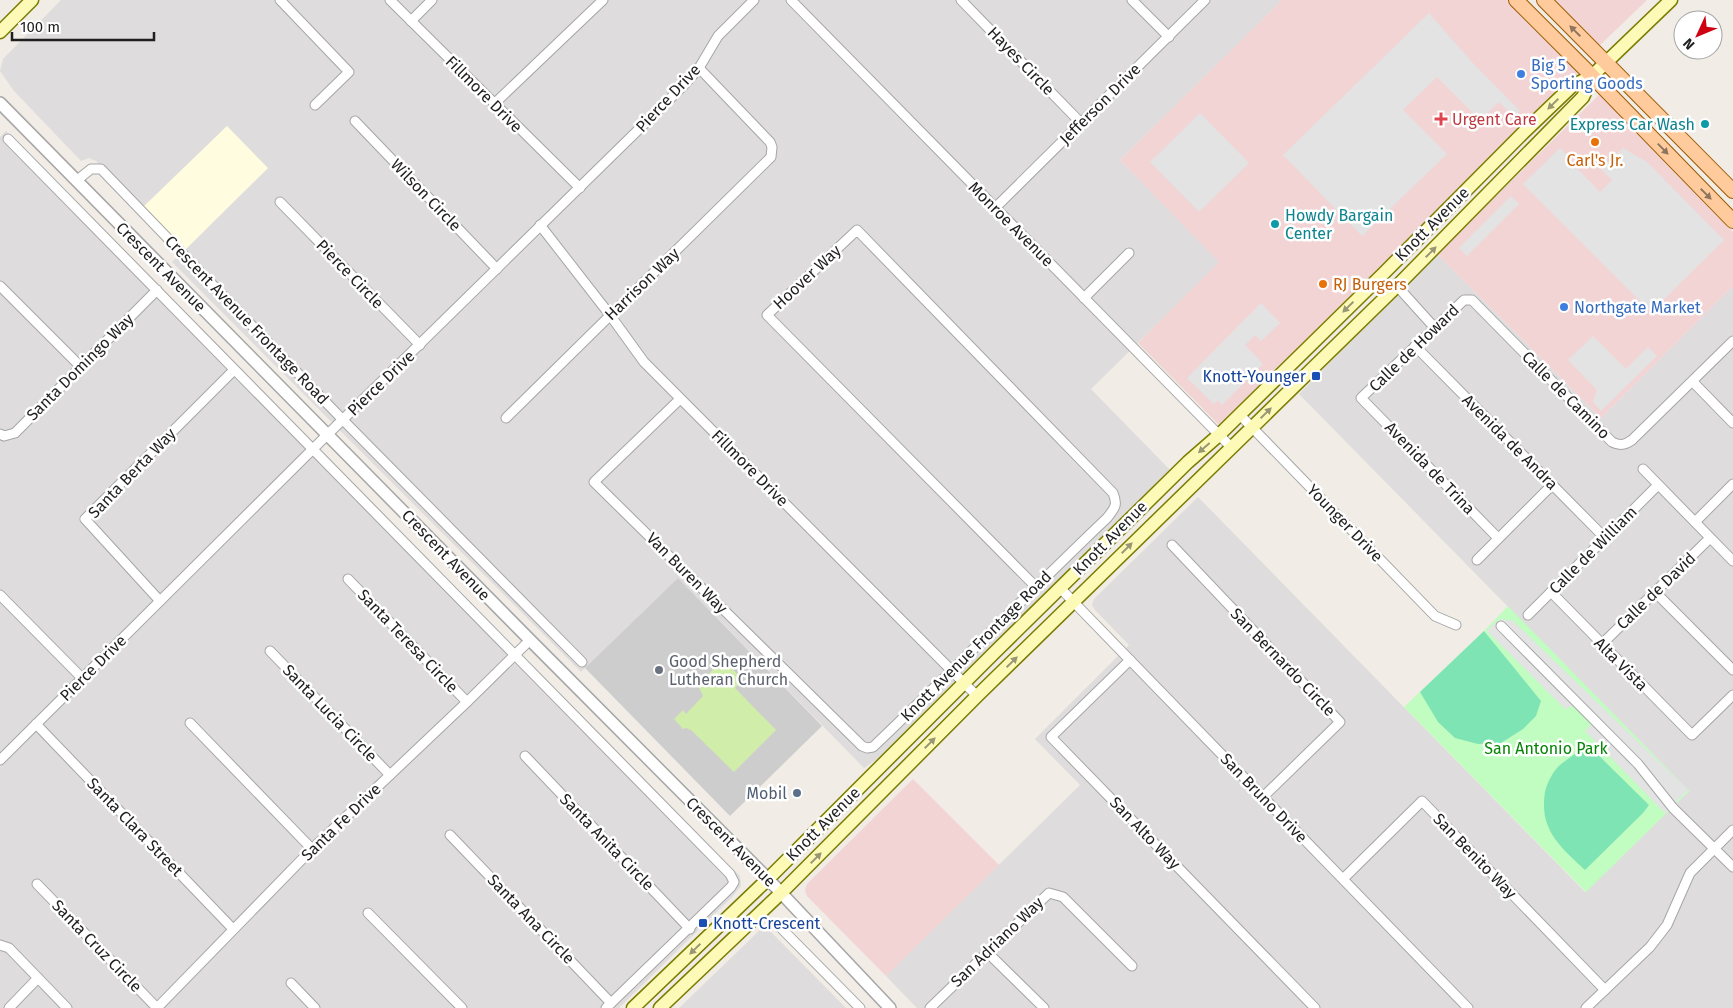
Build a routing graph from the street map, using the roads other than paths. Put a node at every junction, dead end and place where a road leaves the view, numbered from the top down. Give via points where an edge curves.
1 (32, 0) edge
2 (280, 0) edge
3 (390, 0) edge
4 (432, 0) edge
5 (602, 0) edge
6 (754, 0) edge
7 (790, 0) edge
8 (961, 0) edge
9 (1132, 0) edge
10 (1205, 0) edge
11 (1516, 0) edge
12 (1544, 0) edge
13 (1671, 0) edge
14 (410, 21) junction
15 (0, 32) edge
16 (1169, 37) junction
17 (1606, 63) junction
18 (698, 68) junction
19 (1592, 76) junction
20 (0, 104) edge
21 (494, 104) junction
22 (315, 105) dead end
23 (355, 121) dead end
24 (1081, 123) junction
25 (8, 139) dead end
26 (76, 181) junction
27 (580, 188) junction
28 (1733, 191) edge
29 (280, 202) dead end
30 (995, 208) junction
31 (1733, 221) edge
32 (540, 225) junction
33 (1129, 253) dead end
34 (497, 268) junction
35 (1384, 273) junction
36 (0, 286) edge
37 (1397, 286) junction
38 (157, 290) junction
39 (1084, 298) junction
40 (1468, 298) joint
41 (610, 315) junction
42 (1434, 327) junction
43 (1733, 342) edge
44 (420, 345) junction
45 (1415, 346) junction
46 (80, 366) junction
47 (234, 370) junction
48 (1693, 382) junction
49 (1361, 398) joint
50 (680, 399) junction
51 (1239, 414) junction
52 (506, 418) dead end
53 (1731, 418) edge
54 (343, 420) junction
55 (1252, 427) junction
56 (0, 434) edge
57 (328, 434) junction
58 (1219, 435) junction
59 (1231, 447) junction
60 (313, 450) junction
61 (1643, 469) dead end
62 (1733, 484) edge
63 (1552, 485) junction
64 (1658, 485) junction
65 (1113, 493) joint
66 (1695, 522) junction
67 (1498, 538) junction
68 (1605, 538) junction
69 (1710, 538) junction
70 (1172, 546) dead end
71 (1477, 560) dead end
72 (1733, 561) edge
73 (348, 579) dead end
74 (1035, 586) junction
75 (1060, 588) junction
76 (1551, 592) junction
77 (1655, 592) junction
78 (1, 599) edge
79 (160, 601) junction
80 (1073, 601) junction
81 (1528, 615) dead end
82 (1456, 625) dead end
83 (1501, 626) dead end
84 (530, 640) junction
85 (1602, 644) junction
86 (270, 652) dead end
87 (515, 655) junction
88 (1130, 660) junction
89 (582, 662) dead end
90 (1733, 670) edge
91 (952, 671) junction
92 (82, 678) junction
93 (964, 683) junction
94 (1733, 695) edge
95 (977, 696) junction
96 (467, 702) junction
97 (190, 723) dead end
98 (36, 724) junction
99 (867, 748) joint
100 (525, 756) dead end
101 (0, 760) edge
102 (886, 761) junction
103 (899, 774) junction
104 (390, 776) junction
105 (1263, 797) junction
106 (1733, 830) edge
107 (450, 835) dead end
108 (1714, 848) junction
109 (312, 849) junction
110 (1733, 867) edge
111 (768, 879) junction
112 (1343, 880) junction
113 (37, 884) dead end
114 (782, 893) junction
115 (368, 913) dead end
116 (778, 925) dead end
117 (233, 929) junction
118 (690, 929) junction
119 (0, 945) edge
120 (987, 952) junction
121 (1132, 966) dead end
122 (38, 978) junction
123 (291, 983) dead end
124 (1604, 990) junction
125 (608, 1006) edge
126 (858, 1007) edge
127 (9, 1008) edge
128 (68, 1008) edge
129 (157, 1008) edge
130 (315, 1008) edge
131 (462, 1008) edge
132 (633, 1008) edge
133 (660, 1008) edge
134 (890, 1008) edge
135 (930, 1008) edge
136 (1044, 1008) edge
137 (1315, 1008) edge
138 (1468, 1008) edge
139 (1586, 1008) edge

1 - 15 main road
2 - 22 street via 350,72
3 - 14 street, Fillmore Drive
4 - 14 street
5 - 21 street
6 - 18 street, Pierce Drive via 718,36
7 - 30 street, Monroe Avenue
8 - 24 street, Hayes Circle
9 - 16 street
10 - 16 street, Jefferson Drive
11 - 19 main road
17 -> 12 main road
13 - 17 main road, Knott Avenue
14 - 21 street, Fillmore Drive
16 - 24 street, Jefferson Drive
17 - 19 main road, Knott Avenue
17 - 28 main road
18 - 27 street, Pierce Drive
18 - 41 street, Harrison Way via 775,146 768,161
19 -> 31 main road
19 -> 35 main road, Knott Avenue via 1572,86 1522,133
37 -> 19 main road, Knott Avenue via 1583,97
20 - 26 street, Crescent Avenue
21 - 27 street, Fillmore Drive
23 - 34 street, Wilson Circle
24 - 30 street, Jefferson Drive
25 - 38 street, Crescent Avenue
26 - 54 street, Crescent Avenue Frontage Road via 91,169 101,169
26 - 57 street, Crescent Avenue
27 - 32 street, Pierce Drive
29 - 44 street, Pierce Circle
30 - 39 street, Monroe Avenue
32 - 34 street, Pierce Drive
32 - 41 street, Fillmore Drive
33 - 39 street
34 - 44 street, Pierce Drive
35 - 37 main road
35 -> 51 main road, Knott Avenue
36 - 46 street
37 - 42 street
55 -> 37 main road, Knott Avenue
38 - 46 street, Santa Domingo Way
38 - 47 street, Crescent Avenue
39 - 58 street, Monroe Avenue
40 - 42 street, Calle de Howard
40 - 48 street, Calle de Camino via 1618,445 1632,440
41 - 50 street, Fillmore Drive via 644,362
41 - 52 street, Harrison Way
42 - 45 street, Calle de Howard
43 - 48 street, Calle de Camino
44 - 54 street, Pierce Drive
45 - 49 street, Calle de Howard
45 - 63 street, Avenida de Andra
46 - 56 street, Santa Domingo Way via 15,433
47 - 60 street, Crescent Avenue
47 - 79 street, Santa Berta Way via 85,519
48 - 53 street
49 - 67 street, Avenida de Trina
50 - 91 street, Fillmore Drive
50 - 99 street, Van Buren Way via 594,482
51 - 55 street, Younger Drive
51 - 58 main road, Knott Avenue
54 - 57 street, Pierce Drive
54 - 89 street, Crescent Avenue Frontage Road
55 - 59 main road, Knott Avenue
55 - 82 street, Younger Drive via 1435,616
57 - 60 street, Pierce Drive
57 - 84 street, Crescent Avenue
58 - 59 street, Monroe Avenue
58 -> 75 main road, Knott Avenue
80 -> 59 main road, Knott Avenue
60 - 79 street, Pierce Drive
60 - 87 street, Crescent Avenue
61 - 64 street
62 - 66 street
63 - 67 street
63 - 68 street, Avenida de Andra
64 - 66 street
64 - 68 street, Calle de William
65 - 74 street, Knott Avenue Frontage Road via 1115,508 1108,518
65 - 74 street, Hoover Way via 857,230 767,315
66 - 69 street
67 - 71 street
68 - 76 street, Calle de William
69 - 72 street
69 - 77 street, Calle de David
70 - 105 street, San Bernardo Circle via 1340,722
73 - 96 street, Santa Teresa Circle
74 - 91 street, Knott Avenue Frontage Road
75 - 80 street, San Bruno Drive
75 - 93 main road, Knott Avenue
76 - 81 street, Calle de William
76 - 85 street, Alta Vista
77 - 85 street, Calle de David
77 - 90 street
78 - 92 street
79 - 92 street, Pierce Drive
80 - 88 street, San Bruno Drive
95 -> 80 main road, Knott Avenue
83 - 108 street via 1638,764 1673,808
84 - 87 street, Santa Fe Drive
84 - 111 street, Crescent Avenue
85 - 94 street, Alta Vista via 1692,735
86 - 104 street, Santa Lucia Circle
87 - 96 street, Santa Fe Drive
87 - 118 street, Crescent Avenue via 730,874 734,882 731,888
88 - 105 street, San Bruno Drive
88 - 137 street, San Alto Way via 1051,737
91 - 93 street, Fillmore Drive
91 - 99 street, Knott Avenue Frontage Road via 873,747
92 - 98 street, Pierce Drive
93 - 95 street, Fillmore Drive
93 - 102 main road, Knott Avenue
103 -> 95 main road, Knott Avenue
96 - 104 street, Santa Fe Drive
97 - 109 street
98 - 101 street, Pierce Drive
98 - 117 street, Santa Clara Street
100 - 118 street, Santa Anita Circle
102 - 103 main road
102 - 111 main road, Knott Avenue
114 -> 103 main road, Knott Avenue
104 - 109 street, Santa Fe Drive
105 - 112 street, San Bruno Drive
106 - 108 street
107 - 125 street, Santa Ana Circle
108 - 110 street
108 - 124 street via 1690,873 1667,925 1650,947
109 - 117 street, Santa Fe Drive
111 - 114 street, Crescent Avenue
111 -> 132 main road, Knott Avenue
112 - 124 street, San Benito Way via 1422,801
112 - 138 street, San Bruno Drive
113 - 129 street, Santa Cruz Circle
114 - 133 main road, Knott Avenue
114 - 134 street, Crescent Avenue
115 - 131 street
116 - 126 street
117 - 129 street, Santa Fe Drive
118 - 125 street
119 - 122 street via 9,948
120 - 121 street, San Adriano Way via 1049,893 1063,897
120 - 135 street, San Adriano Way
120 - 136 street
122 - 127 street
122 - 128 street
123 - 130 street
124 - 139 street

